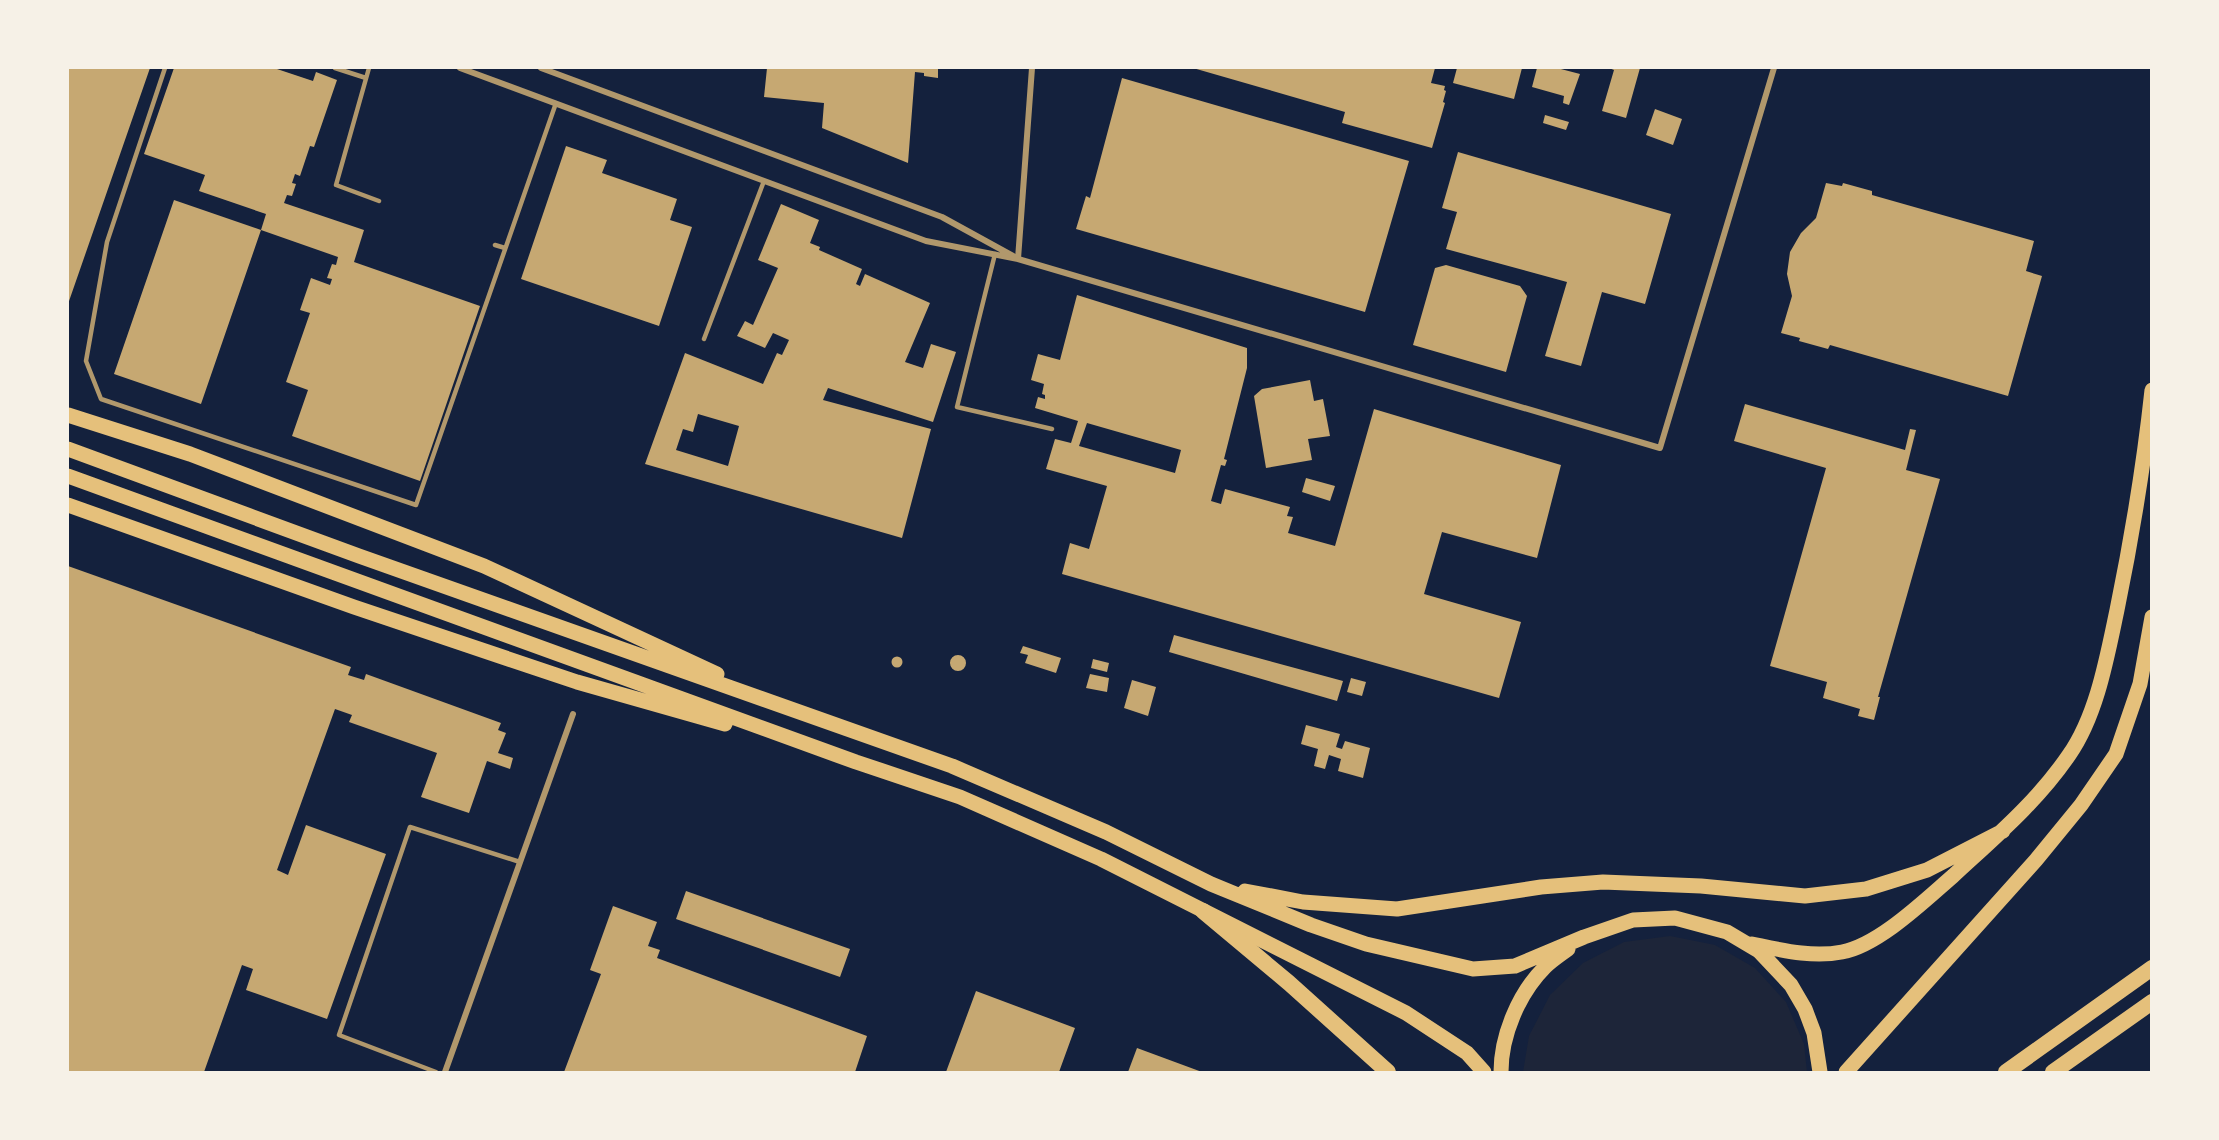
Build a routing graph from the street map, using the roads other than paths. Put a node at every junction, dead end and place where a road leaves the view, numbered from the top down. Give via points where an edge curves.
1 (165, 68) edge
2 (335, 68) edge
3 (369, 68) edge
4 (460, 68) edge
5 (541, 68) edge
6 (1032, 68) edge
7 (1774, 68) edge
8 (366, 78) junction
9 (556, 103) junction
10 (764, 181) junction
11 (379, 201) dead end
12 (495, 245) dead end
13 (505, 248) junction
14 (995, 254) junction
15 (1018, 259) junction
16 (704, 339) dead end
17 (2151, 390) edge
18 (68, 415) edge
19 (1052, 429) dead end
20 (68, 449) edge
21 (68, 476) edge
22 (68, 505) edge
23 (2151, 617) edge
24 (573, 714) dead end
25 (804, 715) junction
26 (856, 762) junction
27 (2003, 831) junction
28 (520, 862) junction
29 (1211, 884) junction
30 (1203, 911) junction
31 (1584, 937) junction
32 (1747, 943) junction
33 (2151, 968) edge
34 (2151, 1002) edge
35 (436, 1072) edge
36 (445, 1072) edge
37 (1388, 1072) edge
38 (1484, 1072) edge
39 (1501, 1072) edge
40 (1820, 1072) edge
41 (1846, 1072) edge
42 (2006, 1072) edge
43 (2053, 1072) edge

1 - 13 lane via 107,242 86,361 101,399 416,505
2 - 8 lane
3 - 8 lane
4 - 9 street
5 - 15 street via 942,217
6 - 15 street
7 - 15 street via 1660,448
8 - 11 lane via 336,185
9 - 10 street
9 - 13 lane
10 - 14 street via 926,241
10 - 16 lane
12 - 13 lane
14 - 15 street
14 - 19 lane via 957,407
17 - 27 highway via 2129,554 2092,710 2070,754
18 - 25 highway via 190,454 484,566
20 - 25 highway
21 - 26 highway
22 - 26 highway via 577,682
23 - 41 highway via 2140,684 2116,754 2081,806 2036,860
24 - 28 street
25 - 29 highway via 952,766 1106,832
26 - 30 highway via 960,797 1101,859
27 - 29 highway via 1927,870 1866,889 1805,896 1603,882 1541,887 1397,909 1303,902
27 - 32 highway via 1876,939 1842,952 1797,953
28 - 35 lane via 410,827 339,1035
28 - 36 street
29 - 31 highway via 1366,944 1473,969 1515,966
30 - 37 highway
30 - 38 highway via 1406,1012 1467,1053
31 - 32 highway via 1633,920 1675,918 1727,932
31 - 39 highway via 1546,966 1521,999 1509,1028
32 - 40 highway via 1791,986 1805,1008 1814,1033
33 - 42 highway
34 - 43 highway

